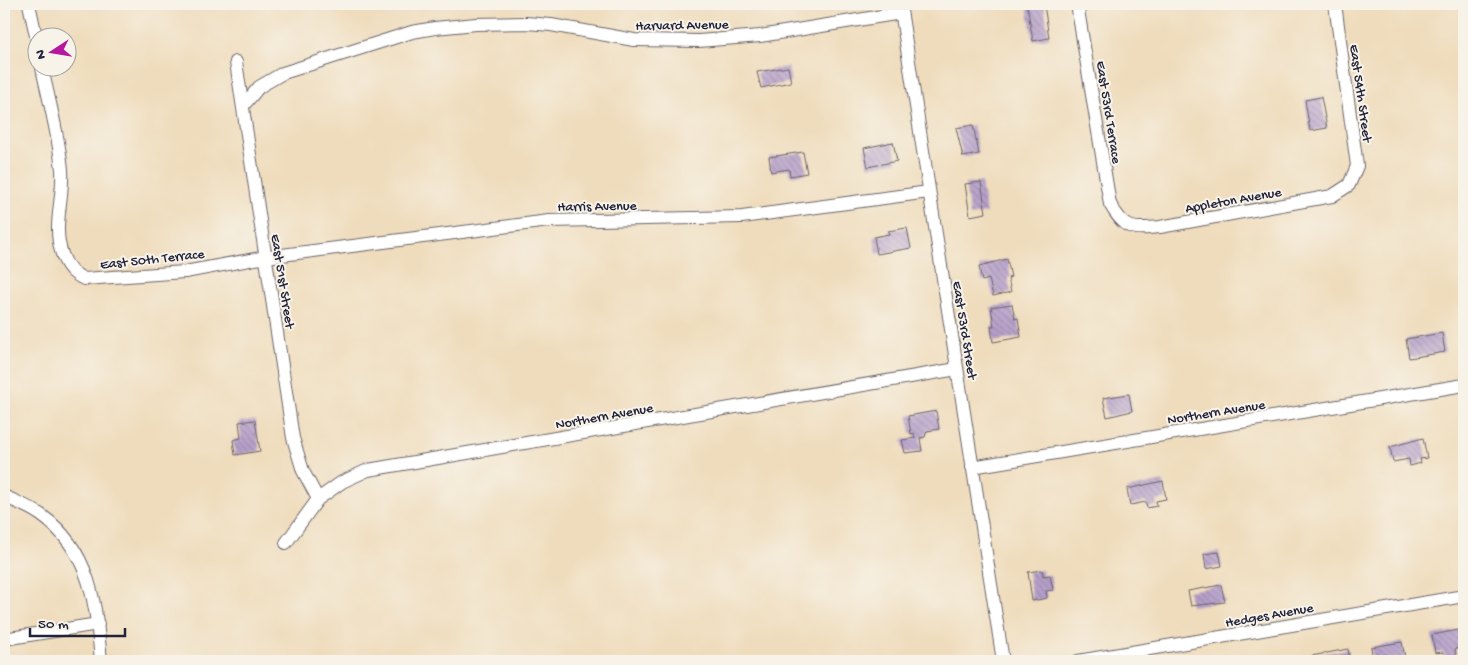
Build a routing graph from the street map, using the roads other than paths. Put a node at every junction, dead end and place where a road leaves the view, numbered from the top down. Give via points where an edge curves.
1 (29, 4) edge
2 (1077, 4) edge
3 (1335, 4) edge
4 (901, 8) edge
5 (34, 28) edge
6 (236, 62) dead end
7 (44, 78) edge
8 (243, 106) junction
9 (1349, 185) joint
10 (929, 192) junction
11 (1122, 222) joint
12 (266, 257) junction
13 (957, 369) junction
14 (1464, 385) edge
15 (972, 467) junction
16 (4, 496) edge
17 (318, 499) junction
18 (286, 543) dead end
19 (1464, 596) edge
20 (98, 624) junction
21 (4, 639) edge
22 (101, 661) edge
23 (1003, 661) edge
24 (1078, 661) edge

1 - 5 street
2 - 11 street, East 53rd Terrace via 1110,204
3 - 9 street, East 54th Street via 1357,166
4 - 8 street, Harvard Avenue via 760,36 699,41 634,40 526,23 435,28 412,32 282,73 259,87
4 - 10 street, East 53rd Street
6 - 8 street, East 51st Street
7 - 12 street, East 50th Terrace via 62,171 57,225 62,254 73,274 84,279 139,277
8 - 12 street, East 51st Street
9 - 11 street, Appleton Avenue via 1332,196 1160,227 1137,229
10 - 12 street, Harris Avenue via 742,217 549,221
10 - 13 street, East 53rd Street
12 - 17 street, East 51st Street via 293,438
13 - 15 street, East 53rd Street
13 - 17 street, Northern Avenue via 368,470 342,482
14 - 15 street, Northern Avenue
15 - 23 street, East 53rd Street
16 - 20 street via 39,514 71,543 84,565
17 - 18 street, Northern Avenue
19 - 24 street, Hedges Avenue
20 - 21 street
20 - 22 street

